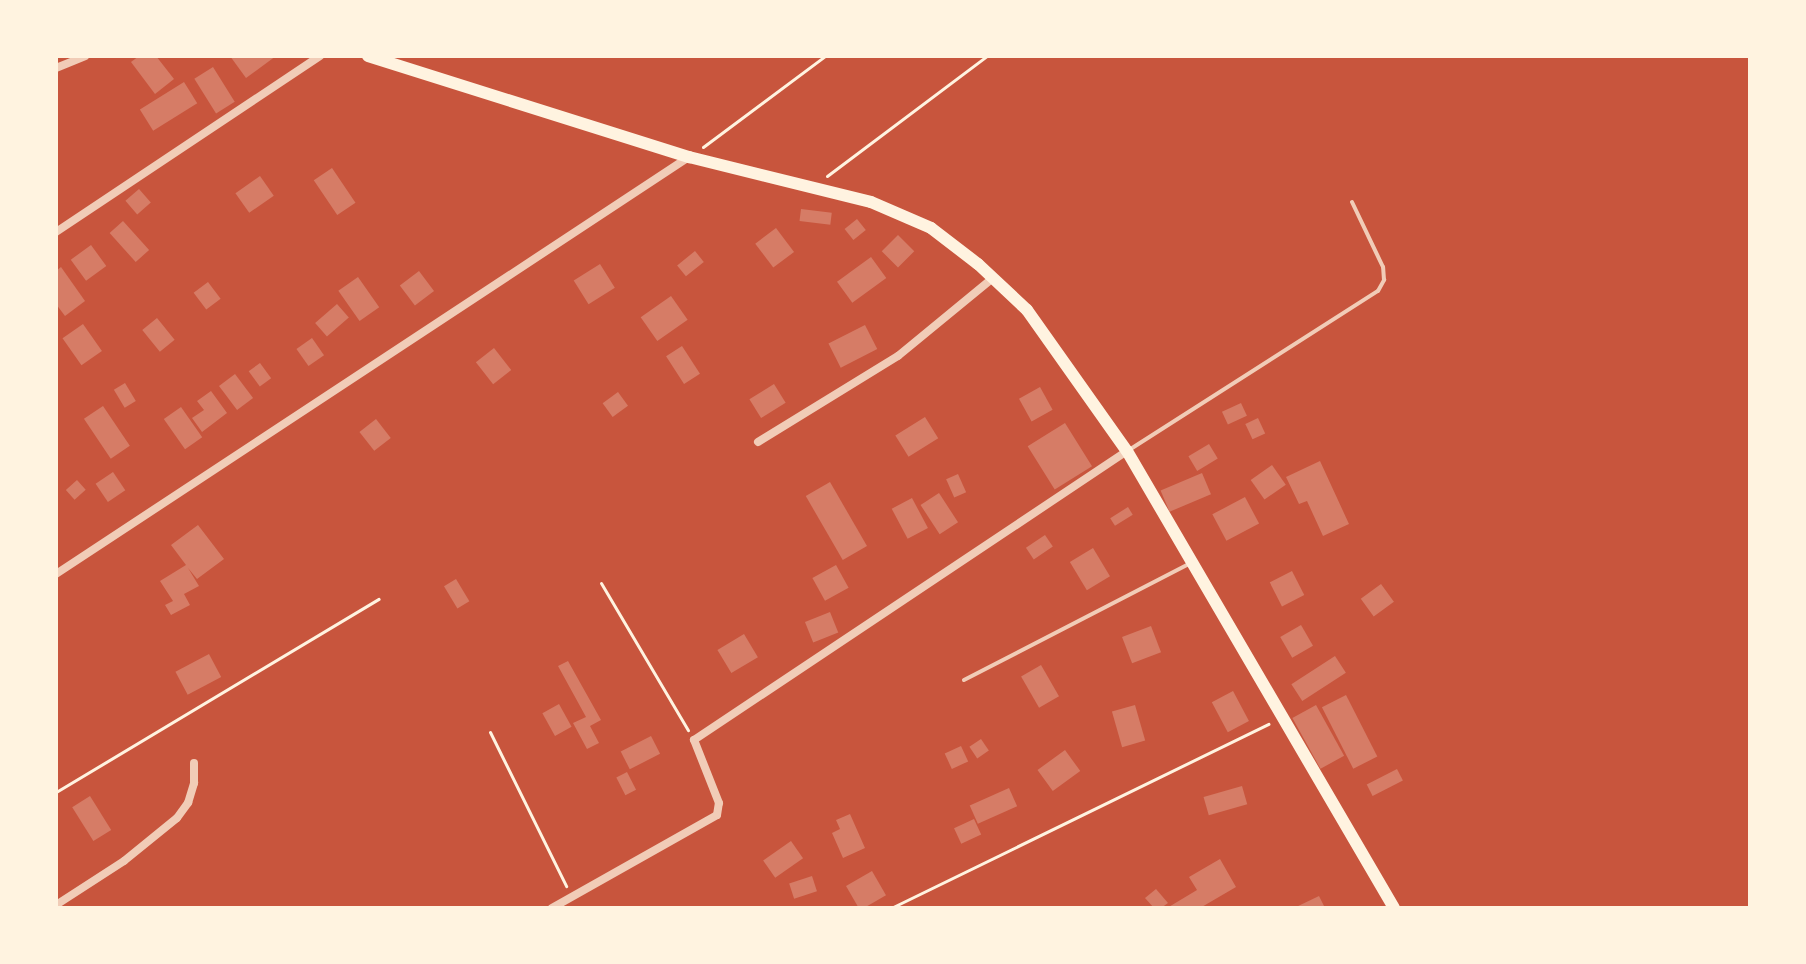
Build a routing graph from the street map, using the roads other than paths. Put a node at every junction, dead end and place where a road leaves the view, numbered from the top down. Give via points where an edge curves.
1 (85, 56) edge
2 (320, 56) edge
3 (368, 56) edge
4 (56, 68) edge
5 (689, 157) junction
6 (1352, 202) dead end
7 (56, 232) edge
8 (993, 278) junction
9 (758, 442) dead end
10 (1127, 451) junction
11 (1192, 562) junction
12 (56, 574) edge
13 (964, 680) dead end
14 (194, 763) dead end
15 (56, 905) edge
16 (552, 908) edge
17 (1394, 908) edge

1 - 4 street
2 - 7 street
3 - 5 main road
5 - 8 main road via 871,202 931,228
5 - 12 street
6 - 10 lane via 1383,267 1378,291
8 - 9 street via 898,356
8 - 10 main road via 1027,310
10 - 11 main road
10 - 16 street via 694,740 719,803 717,815
11 - 13 lane
11 - 17 main road
14 - 15 street via 188,803 177,818

